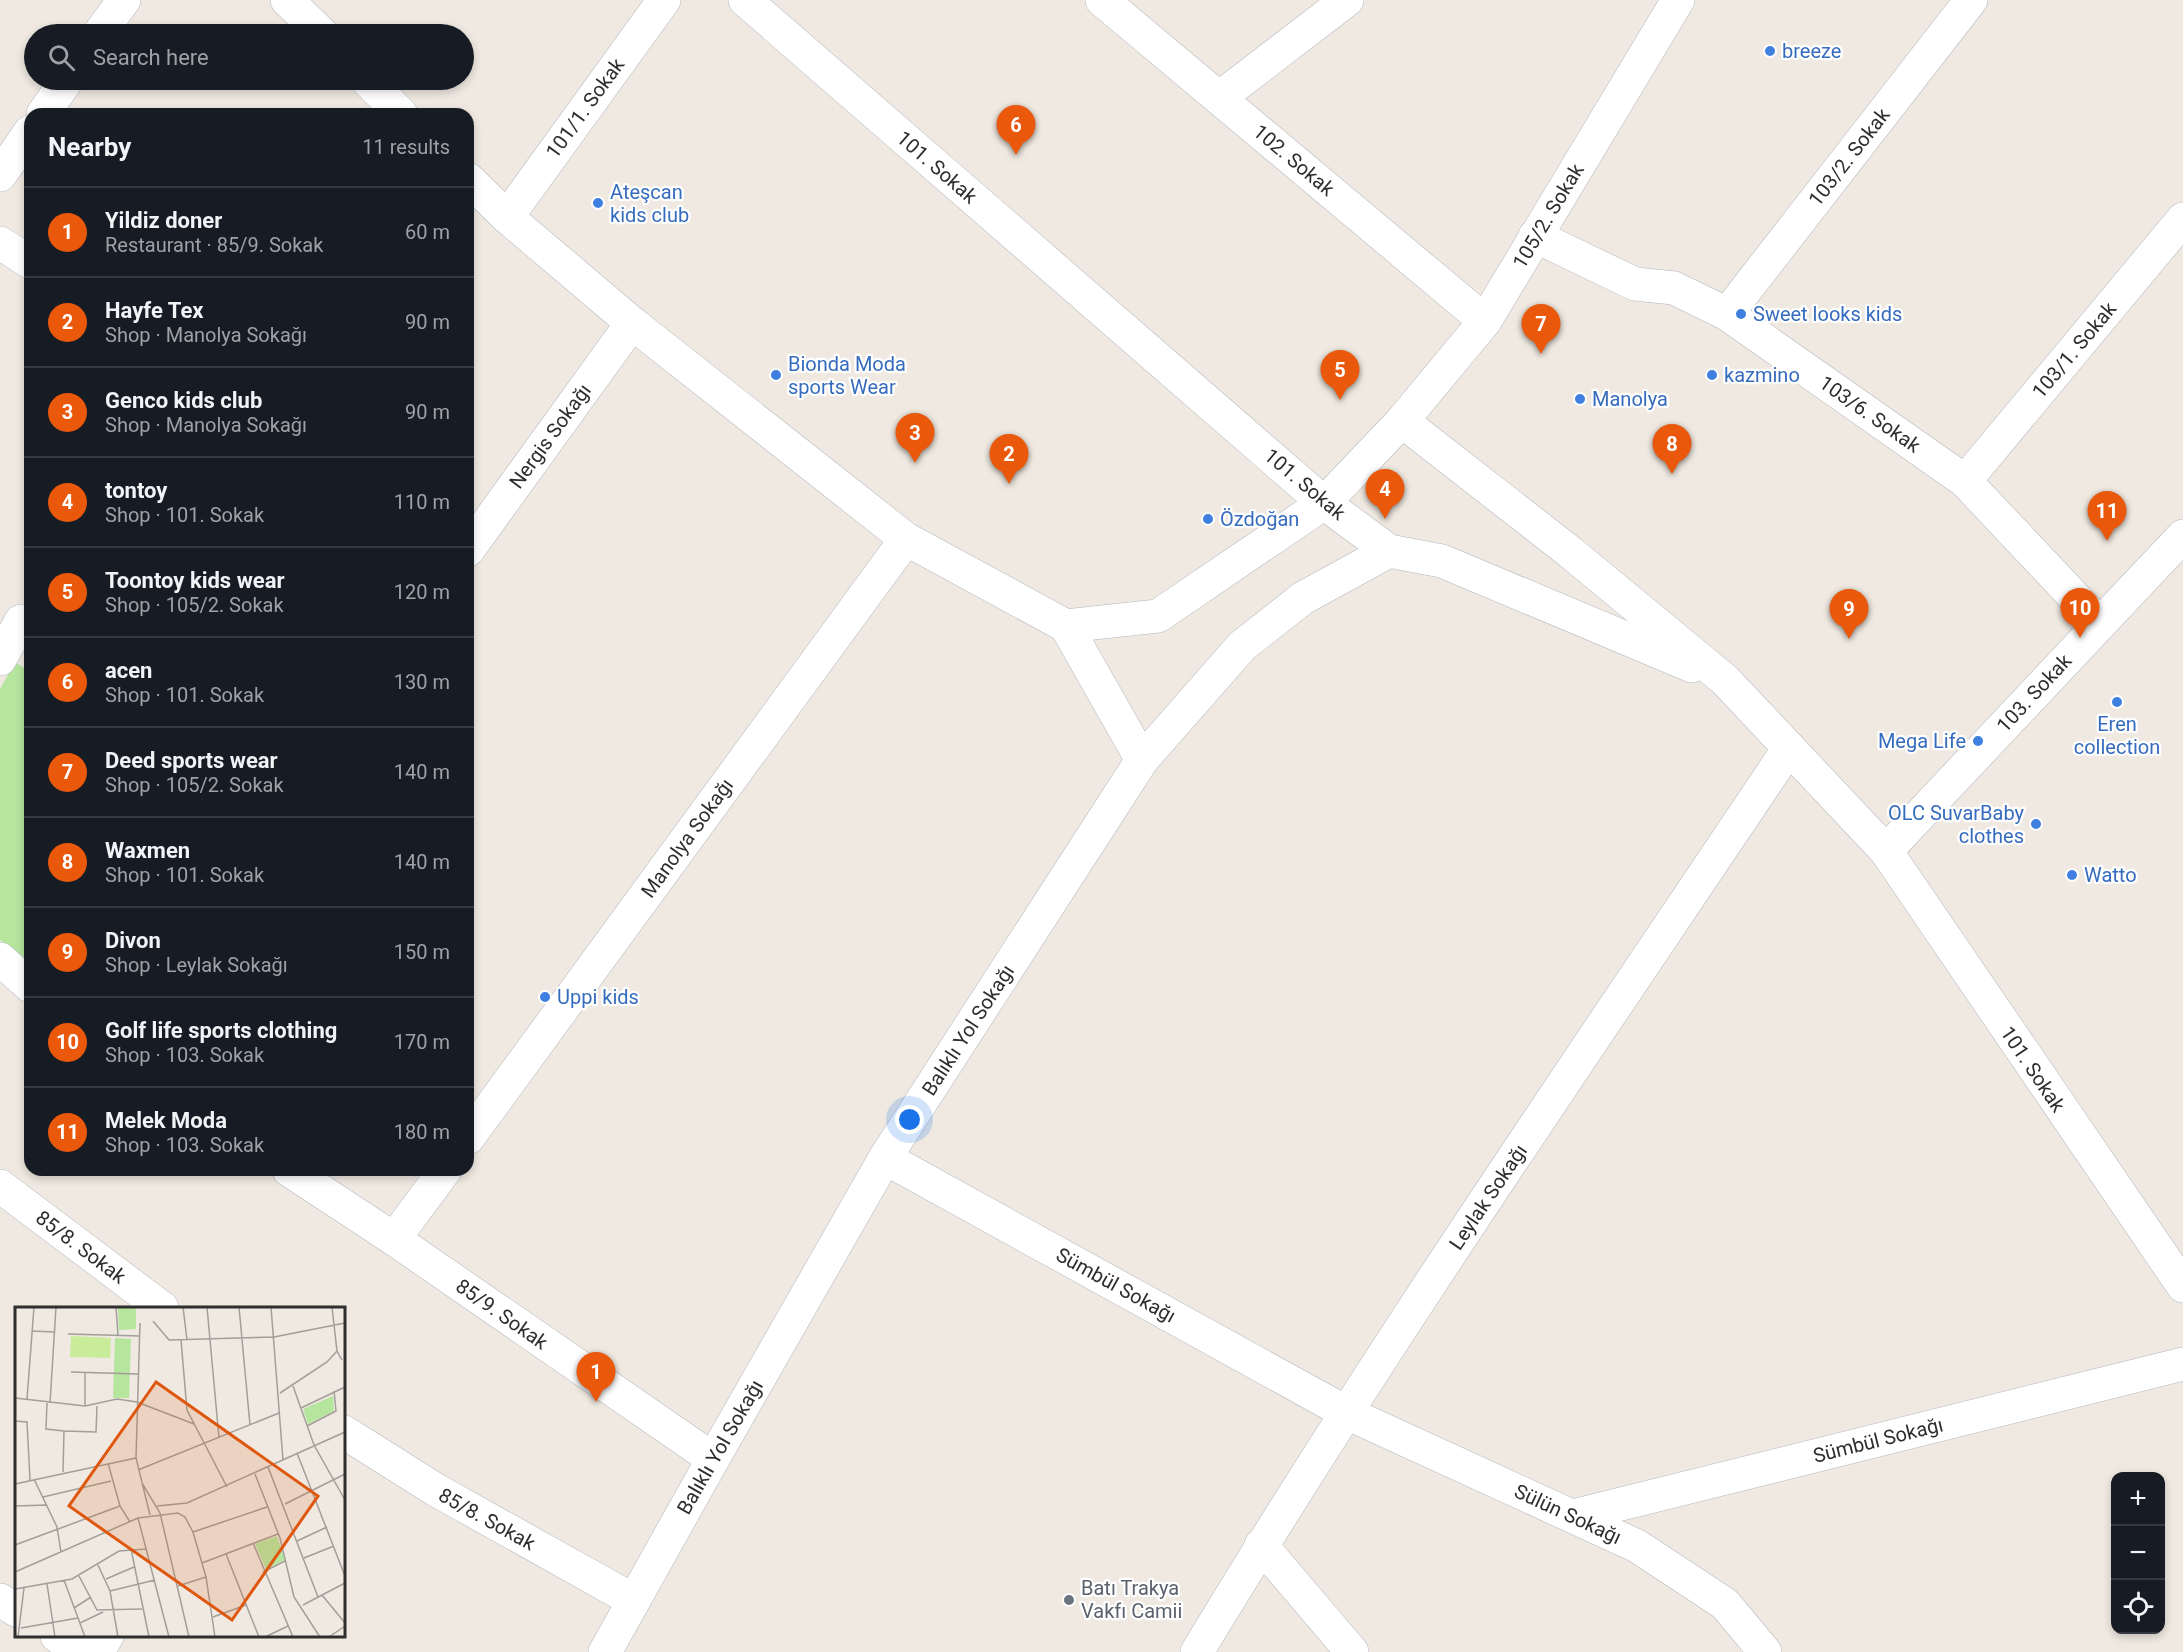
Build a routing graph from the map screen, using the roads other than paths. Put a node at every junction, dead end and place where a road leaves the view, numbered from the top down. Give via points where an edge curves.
1 (124, 0) edge
2 (287, 0) edge
3 (664, 0) edge
4 (745, 0) edge
5 (1102, 0) edge
6 (1347, 0) edge
7 (1678, 0) edge
8 (1971, 0) edge
9 (106, 24) edge
10 (312, 24) edge
11 (61, 90) edge
12 (377, 90) edge
13 (1219, 98) junction
14 (47, 108) edge
15 (396, 108) edge
16 (24, 141) edge
17 (0, 175) edge
18 (474, 185) edge
19 (507, 217) junction
20 (2183, 219) edge
21 (1535, 236) junction
22 (0, 243) edge
23 (24, 258) edge
24 (1727, 314) junction
25 (1485, 321) junction
26 (632, 323) junction
27 (1402, 420) junction
28 (1965, 481) junction
29 (1324, 503) junction
30 (2183, 536) edge
31 (474, 539) edge
32 (906, 539) junction
33 (1389, 551) junction
34 (17, 619) edge
35 (2099, 623) junction
36 (1066, 626) junction
37 (0, 659) edge
38 (1725, 680) junction
39 (1789, 748) junction
40 (1142, 760) junction
41 (1886, 851) junction
42 (0, 959) edge
43 (24, 981) edge
44 (474, 1130) edge
45 (885, 1158) junction
46 (298, 1176) edge
47 (441, 1176) edge
48 (0, 1186) edge
49 (394, 1239) junction
50 (2183, 1286) edge
51 (161, 1307) edge
52 (2183, 1364) edge
53 (1347, 1413) junction
54 (345, 1433) edge
55 (712, 1459) junction
56 (1573, 1516) junction
57 (1262, 1545) junction
58 (0, 1600) edge
59 (633, 1600) junction
60 (15, 1609) edge
61 (60, 1637) edge
62 (106, 1637) edge
63 (83, 1652) edge
64 (98, 1652) edge
65 (605, 1652) edge
66 (1197, 1652) edge
67 (1352, 1652) edge
68 (1765, 1652) edge

1 - 9 street
2 - 10 street
3 - 19 street, 101/1. Sokak
4 - 29 street, 101. Sokak
5 - 13 street, 102. Sokak
6 - 13 street
7 - 21 street, 105/2. Sokak
8 - 24 street, 103/2. Sokak
11 - 14 street
12 - 15 street
13 - 25 street, 102. Sokak
16 - 17 street
18 - 19 street
19 - 26 street
20 - 28 street, 103/1. Sokak
21 - 24 street, 103/6. Sokak via 1635,284 1674,288
21 - 25 street, 105/2. Sokak
22 - 23 street
24 - 28 street, 103/6. Sokak
25 - 27 street, 105/2. Sokak
26 - 31 street, Nergis Sokağı
26 - 32 street
27 - 29 street, 105/2. Sokak
27 - 38 street
28 - 35 street, 103/6. Sokak
29 - 33 street, 101. Sokak
29 - 36 street, 105/2. Sokak via 1158,616
30 - 35 street, 103. Sokak
32 - 36 street
32 - 44 street, Manolya Sokağı
33 - 38 street, 101. Sokak via 1442,561
33 - 40 street, Balıklı Yol Sokağı via 1303,598 1242,646
34 - 37 street
35 - 41 street, 103. Sokak
36 - 40 street
38 - 39 street, 101. Sokak
39 - 41 street, 101. Sokak
39 - 53 street, Leylak Sokağı
40 - 45 street, Balıklı Yol Sokağı
41 - 50 street, 101. Sokak
42 - 43 street
45 - 53 street, Sümbül Sokağı
45 - 55 street, Balıklı Yol Sokağı
46 - 49 street, 85/9. Sokak
47 - 49 street
48 - 51 street, 85/8. Sokak
49 - 55 street, 85/9. Sokak
52 - 56 street, Sümbül Sokağı
53 - 56 street, Sülün Sokağı
53 - 57 street, Leylak Sokağı
54 - 59 street, 85/8. Sokak via 436,1490
55 - 59 street, Balıklı Yol Sokağı
56 - 68 street, Sülün Sokağı via 1637,1546 1725,1604
57 - 66 street, Leylak Sokağı
57 - 67 street
58 - 60 street
59 - 65 street, Balıklı Yol Sokağı
61 - 63 street
62 - 64 street

